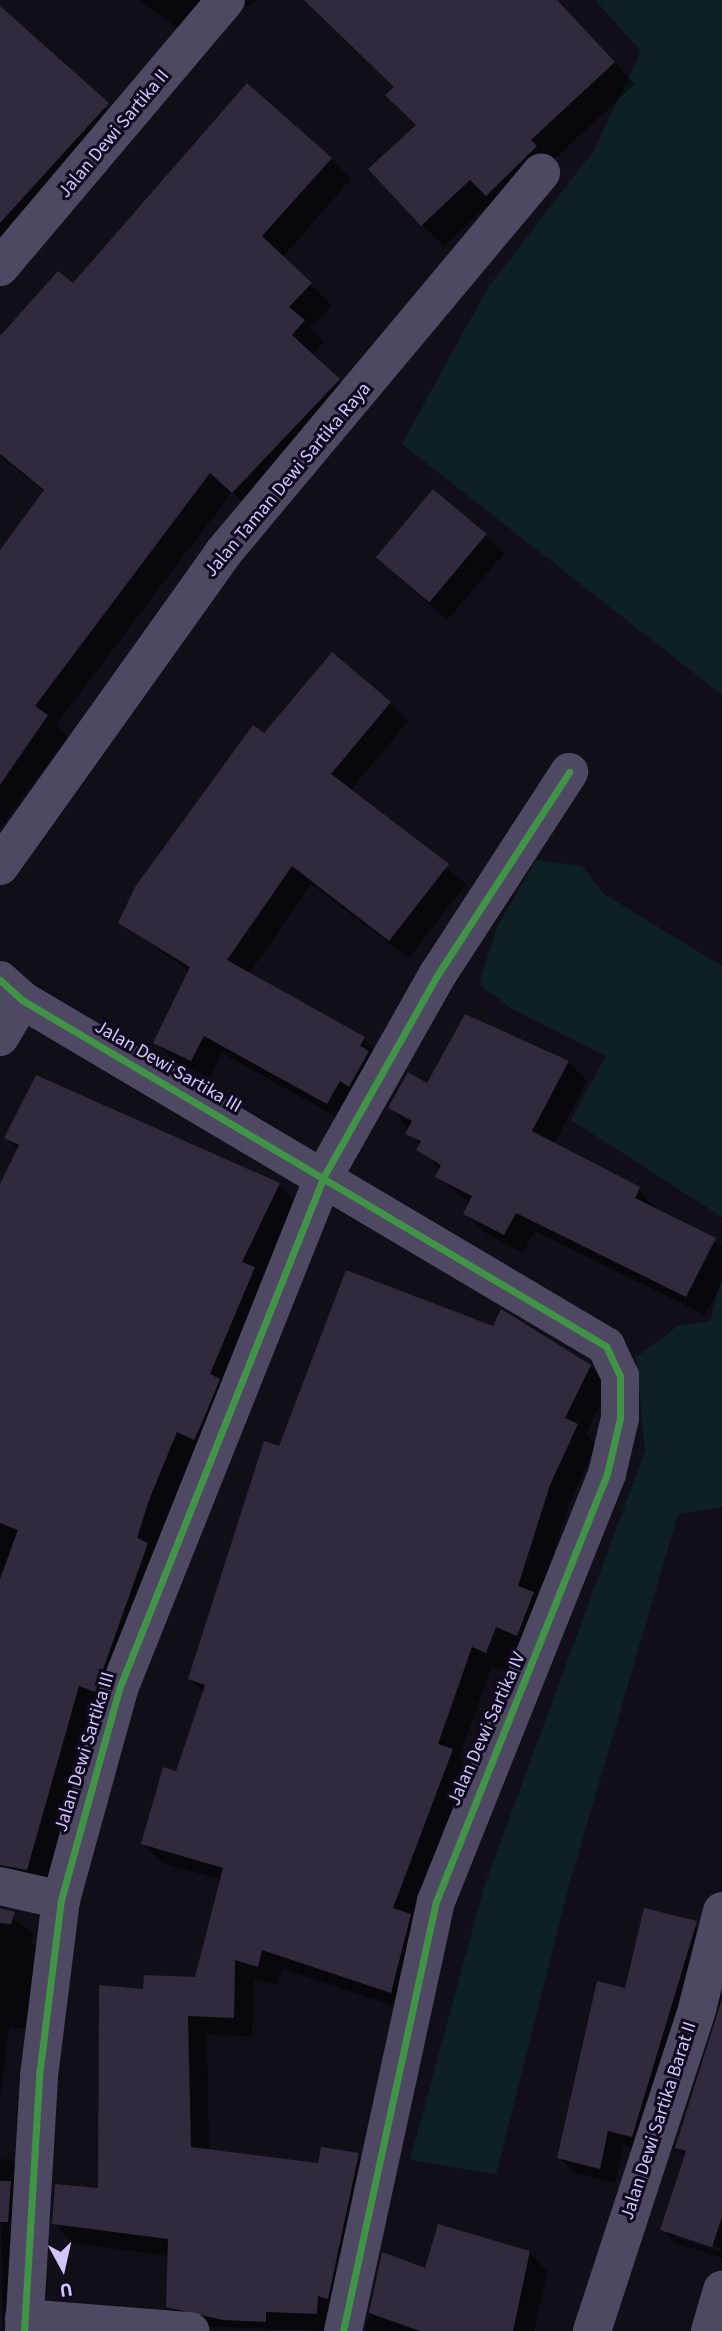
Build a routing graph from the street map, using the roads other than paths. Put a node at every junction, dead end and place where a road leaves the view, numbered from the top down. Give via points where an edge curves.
1 (226, 0) edge
2 (541, 173) dead end
3 (0, 267) edge
4 (569, 772) dead end
5 (0, 866) edge
6 (11, 990) edge
7 (0, 1037) edge
8 (324, 1176) junction
9 (0, 1886) edge
10 (61, 1900) junction
11 (722, 1911) edge
12 (722, 2290) edge
13 (24, 2324) edge
14 (190, 2331) edge
15 (343, 2331) edge
16 (592, 2331) edge
17 (710, 2331) edge

1 - 3 street, Jalan Dewi Sartika II
2 - 5 street, Jalan Taman Dewi Sartika Raya via 223,553
4 - 8 street, Jalan Dewi Sartika III via 438,974
6 - 7 street
6 - 8 street, Jalan Dewi Sartika III
8 - 10 street, Jalan Dewi Sartika III via 119,1689
8 - 15 street, Jalan Dewi Sartika IV via 607,1346 620,1376 620,1418 607,1475 436,1901
9 - 10 street
10 - 13 street, Jalan Dewi Sartika III via 39,2076
11 - 16 street, Jalan Dewi Sartika Barat II
12 - 17 street
13 - 14 street

